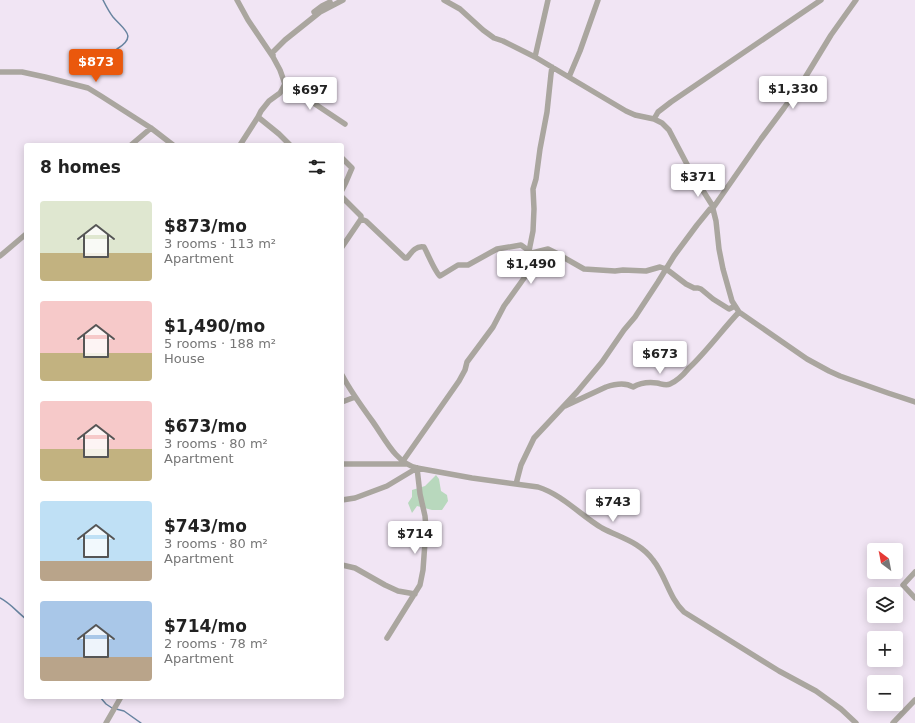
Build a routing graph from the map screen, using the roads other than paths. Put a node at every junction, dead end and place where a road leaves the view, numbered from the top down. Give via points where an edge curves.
1 (237, 0) edge
2 (335, 0) edge
3 (343, 0) edge
4 (444, 0) edge
5 (548, 0) edge
6 (598, 0) edge
7 (821, 0) edge
8 (856, 0) edge
9 (309, 21) junction
10 (273, 57) junction
11 (535, 57) junction
12 (552, 68) junction
13 (0, 72) edge
14 (569, 77) junction
15 (285, 84) junction
16 (258, 117) junction
17 (654, 119) junction
18 (345, 124) dead end
19 (151, 128) junction
20 (133, 143) edge
21 (170, 143) edge
22 (241, 143) edge
23 (288, 143) edge
24 (344, 160) edge
25 (344, 186) edge
26 (344, 199) edge
27 (714, 208) junction
28 (361, 219) junction
29 (24, 236) edge
30 (344, 244) edge
31 (530, 252) junction
32 (0, 256) edge
33 (666, 269) junction
34 (735, 306) junction
35 (739, 312) junction
36 (344, 378) edge
37 (355, 396) junction
38 (344, 401) edge
39 (915, 402) edge
40 (563, 406) junction
41 (403, 461) junction
42 (344, 464) edge
43 (408, 464) junction
44 (417, 468) junction
45 (516, 484) junction
46 (344, 500) edge
47 (344, 565) edge
48 (915, 572) edge
49 (415, 594) junction
50 (915, 598) edge
51 (387, 638) dead end
52 (120, 699) edge
53 (915, 700) edge
54 (106, 723) edge
55 (856, 723) edge
56 (893, 723) edge

1 - 10 street
2 - 9 street via 312,14
3 - 9 street
4 - 11 street via 460,9 494,38
5 - 11 street
6 - 14 street
7 - 17 street via 671,102 658,112
8 - 27 street
9 - 10 street via 273,52
10 - 15 street
11 - 12 street
12 - 14 street
12 - 31 street via 533,189 534,220
13 - 19 street via 22,72 88,88
14 - 17 street via 634,115
15 - 16 street
15 - 18 street
16 - 22 street
16 - 23 street
17 - 27 street via 669,130
19 - 20 street
19 - 21 street
24 - 25 street via 352,168
26 - 28 street
27 - 33 street via 705,214
27 - 34 street via 723,269
28 - 30 street
28 - 31 street via 405,258 416,248 424,247 436,273 440,276 458,265 468,265 497,249 521,245
29 - 32 street
31 - 33 street via 548,249 584,269
31 - 41 street via 527,274
33 - 34 street via 729,309
33 - 40 street via 602,362
34 - 35 street
35 - 39 street via 807,359 834,374
35 - 40 street via 698,360 670,384 610,386
36 - 37 street
37 - 38 street
37 - 41 street via 387,443
40 - 45 street via 534,438 520,466
41 - 43 street
42 - 43 street
43 - 44 street
44 - 45 street
44 - 46 street via 387,486
44 - 49 street via 426,528 423,570
45 - 55 street via 551,492 603,528 641,547 655,561 672,595 684,612 779,672 816,691 841,708
47 - 49 street via 355,568 398,591
48 - 50 street via 903,585
49 - 51 street
52 - 54 street
53 - 56 street

